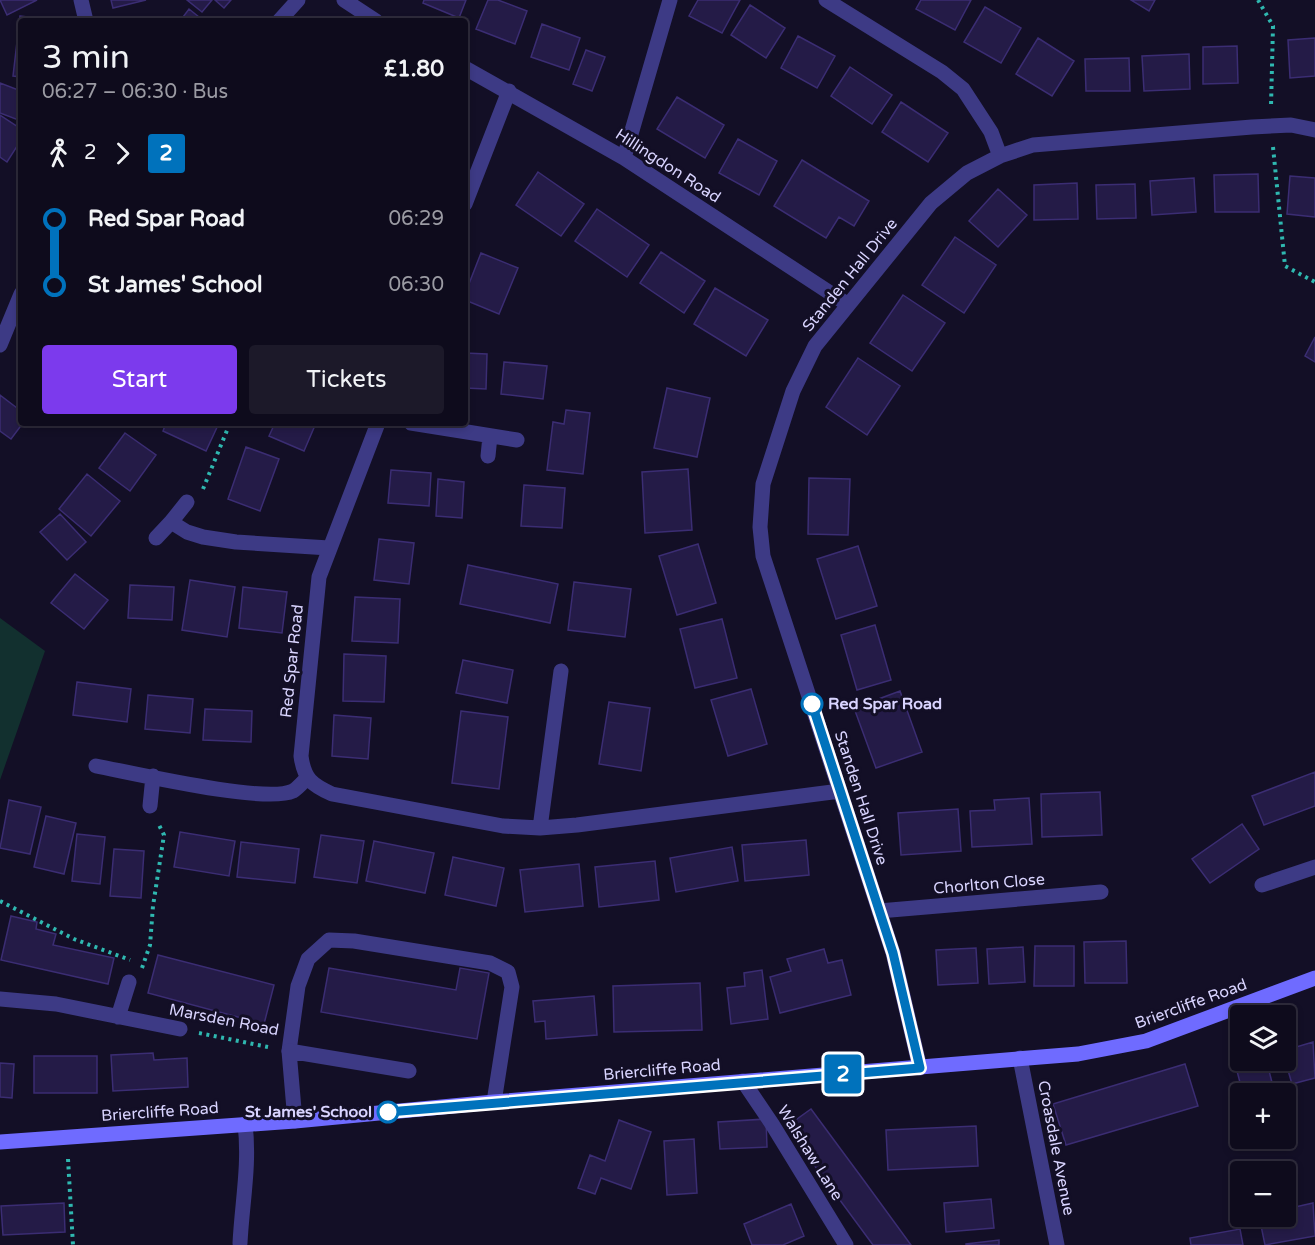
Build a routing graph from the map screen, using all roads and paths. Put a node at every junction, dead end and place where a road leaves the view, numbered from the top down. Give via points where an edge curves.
1 (81, 0) edge
2 (298, 0) edge
3 (344, 0) edge
4 (670, 0) edge
5 (826, 0) edge
6 (1258, 0) edge
7 (85, 18) edge
8 (282, 18) edge
9 (371, 18) edge
10 (468, 70) edge
11 (509, 92) junction
12 (1271, 126) junction
13 (1315, 130) edge
14 (1000, 156) junction
15 (624, 158) junction
16 (468, 196) edge
17 (1315, 282) edge
18 (18, 301) edge
19 (848, 304) junction
20 (1, 341) edge
21 (229, 426) edge
22 (377, 426) edge
23 (429, 426) edge
24 (490, 436) junction
25 (517, 440) dead end
26 (488, 456) dead end
27 (187, 502) joint
28 (171, 522) junction
29 (156, 538) dead end
30 (329, 548) junction
31 (561, 671) dead end
32 (96, 766) dead end
33 (153, 777) junction
34 (307, 778) junction
35 (840, 791) junction
36 (150, 806) joint
37 (540, 828) junction
38 (1315, 867) edge
39 (1262, 885) dead end
40 (1101, 892) dead end
41 (0, 901) edge
42 (879, 911) junction
43 (144, 965) junction
44 (1315, 978) edge
45 (129, 982) joint
46 (0, 999) edge
47 (118, 1017) junction
48 (180, 1029) joint
49 (289, 1051) junction
50 (1020, 1058) junction
51 (920, 1068) junction
52 (409, 1071) dead end
53 (742, 1081) junction
54 (495, 1102) junction
55 (295, 1121) junction
56 (245, 1124) junction
57 (67, 1137) junction
58 (0, 1142) edge
59 (240, 1243) dead end
60 (73, 1245) edge
61 (846, 1245) edge
62 (1057, 1245) edge

1 - 7 street
2 - 8 street
3 - 9 street
4 - 15 street
5 - 14 street via 963,89 991,132
6 - 12 path via 1273,26
10 - 11 street, Hillingdon Road
11 - 15 street, Hillingdon Road
11 - 16 street
12 - 13 street, Standen Hall Drive
12 - 14 street, Standen Hall Drive via 1033,145
12 - 17 path via 1285,266
14 - 19 street, Standen Hall Drive via 967,173 931,203
15 - 19 street, Hillingdon Road
18 - 20 street
19 - 35 street, Standen Hall Drive via 815,346 793,391 763,484 760,527 763,556
21 - 27 path via 201,495
22 - 30 street, Red Spar Road
23 - 24 street
24 - 25 street
24 - 26 street
27 - 28 street
28 - 29 street
28 - 30 street via 187,532 236,543
30 - 34 street, Red Spar Road via 319,577 301,756
31 - 37 street
32 - 33 street
33 - 34 street via 273,794 294,791
33 - 36 street
34 - 37 street via 316,788 332,794 503,826
35 - 37 street
35 - 42 street, Standen Hall Drive
36 - 43 path via 164,834
38 - 39 street
40 - 42 street, Chorlton Close
41 - 43 path via 74,939
42 - 51 street, Standen Hall Drive
43 - 45 path
44 - 50 street, Briercliffe Road via 1146,1041 1078,1054
45 - 47 street
46 - 47 street, Marsden Road via 56,1004
47 - 48 street, Marsden Road
48 - 49 path, Marsden Road
49 - 52 street
49 - 54 street via 301,977 308,959 329,940 490,963 508,972 512,987
49 - 55 street, Marsden Road
50 - 51 street, Briercliffe Road
50 - 62 street, Croasdale Avenue
51 - 53 street, Briercliffe Road
53 - 54 street, Briercliffe Road
53 - 61 street, Walshaw Lane
54 - 55 street, Briercliffe Road
55 - 56 street, Briercliffe Road
56 - 57 street, Briercliffe Road
56 - 59 street
57 - 58 street, Briercliffe Road
57 - 60 path

